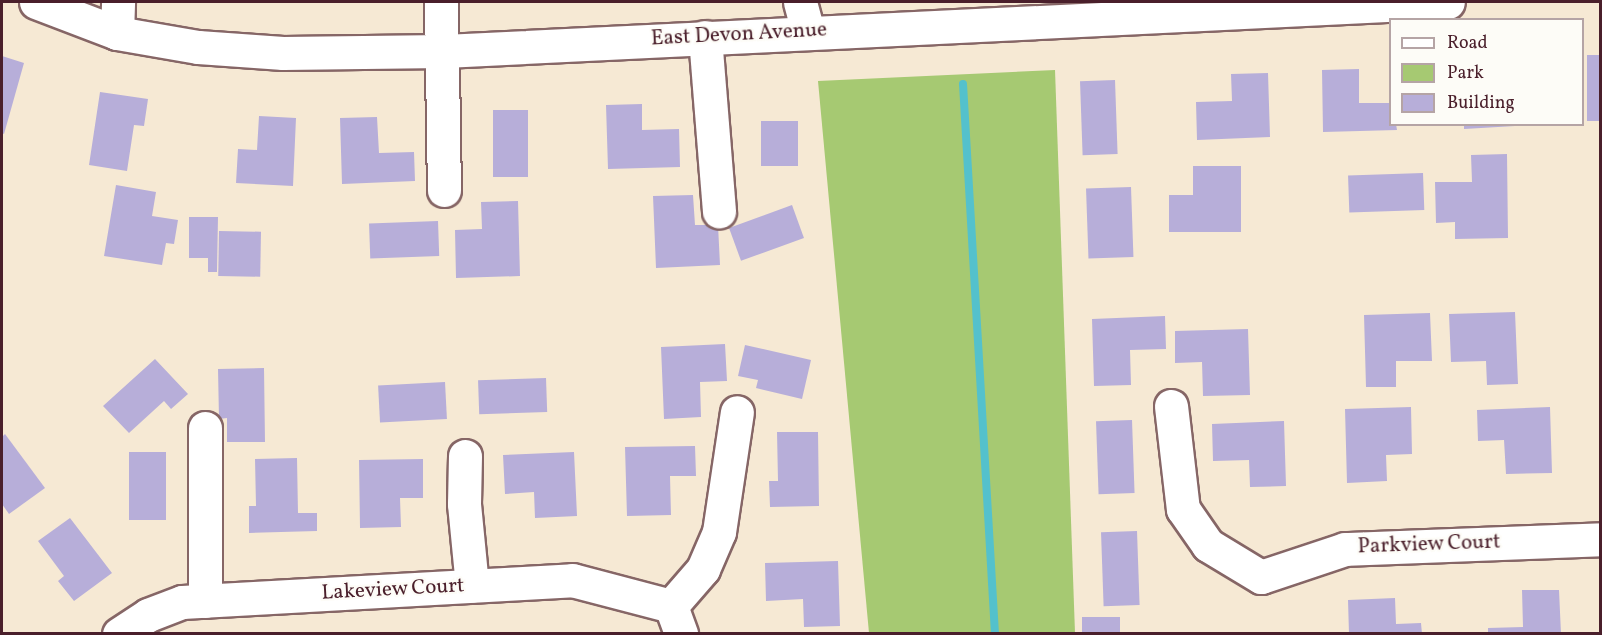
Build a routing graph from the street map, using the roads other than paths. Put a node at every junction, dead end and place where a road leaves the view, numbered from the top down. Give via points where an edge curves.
1 (36, 2) edge
2 (118, 2) edge
3 (441, 2) edge
4 (1445, 2) edge
5 (1089, 10) edge
6 (804, 17) edge
7 (117, 33) junction
8 (705, 37) junction
9 (444, 51) junction
10 (444, 190) dead end
11 (719, 211) dead end
12 (1171, 406) dead end
13 (737, 412) dead end
14 (205, 428) dead end
15 (465, 456) dead end
16 (1600, 539) edge
17 (472, 586) junction
18 (205, 601) junction
19 (676, 620) edge
20 (119, 633) edge

1 - 7 street, East Devon Avenue
2 - 7 street
3 - 9 street
4 - 5 street, East Devon Avenue
5 - 6 street, East Devon Avenue
6 - 8 street, East Devon Avenue
7 - 9 street, East Devon Avenue via 198,47 284,53
8 - 9 street, East Devon Avenue
8 - 11 street
9 - 10 street
12 - 16 street, Parkview Court via 1183,509 1208,545 1262,577 1345,549
13 - 19 street via 719,532
14 - 18 street
15 - 17 street via 464,504
17 - 18 street, Lakeview Court
17 - 19 street, Lakeview Court via 572,580
18 - 20 street, Lakeview Court via 165,608

